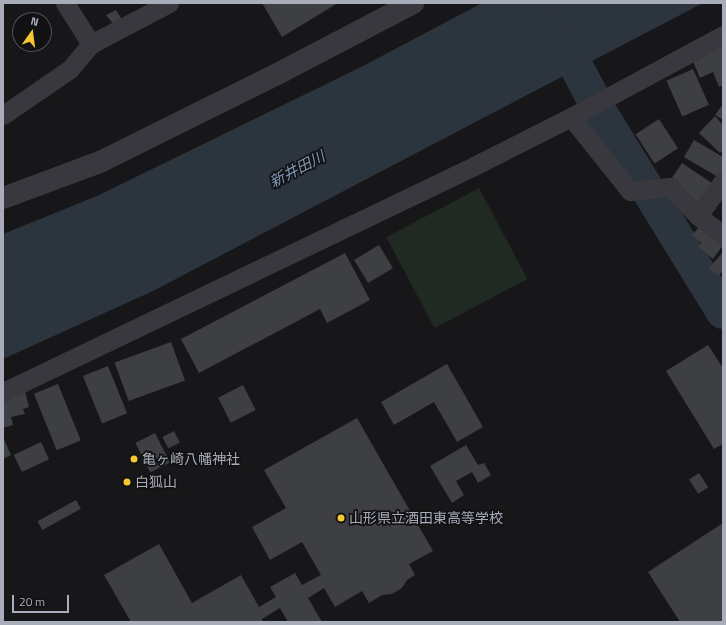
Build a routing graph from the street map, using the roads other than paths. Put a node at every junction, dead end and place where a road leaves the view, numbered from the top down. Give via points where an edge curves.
1 (65, 3) edge
2 (169, 3) edge
3 (413, 3) edge
4 (723, 35) edge
5 (91, 44) junction
6 (3, 115) edge
7 (571, 117) junction
8 (723, 181) edge
9 (3, 198) edge
10 (698, 216) junction
11 (723, 235) edge
12 (3, 392) edge

1 - 5 street
2 - 5 street
3 - 9 street via 100,162
4 - 7 street
5 - 6 street via 70,69
7 - 10 street via 630,191 670,187
7 - 12 street
8 - 10 street
10 - 11 street

